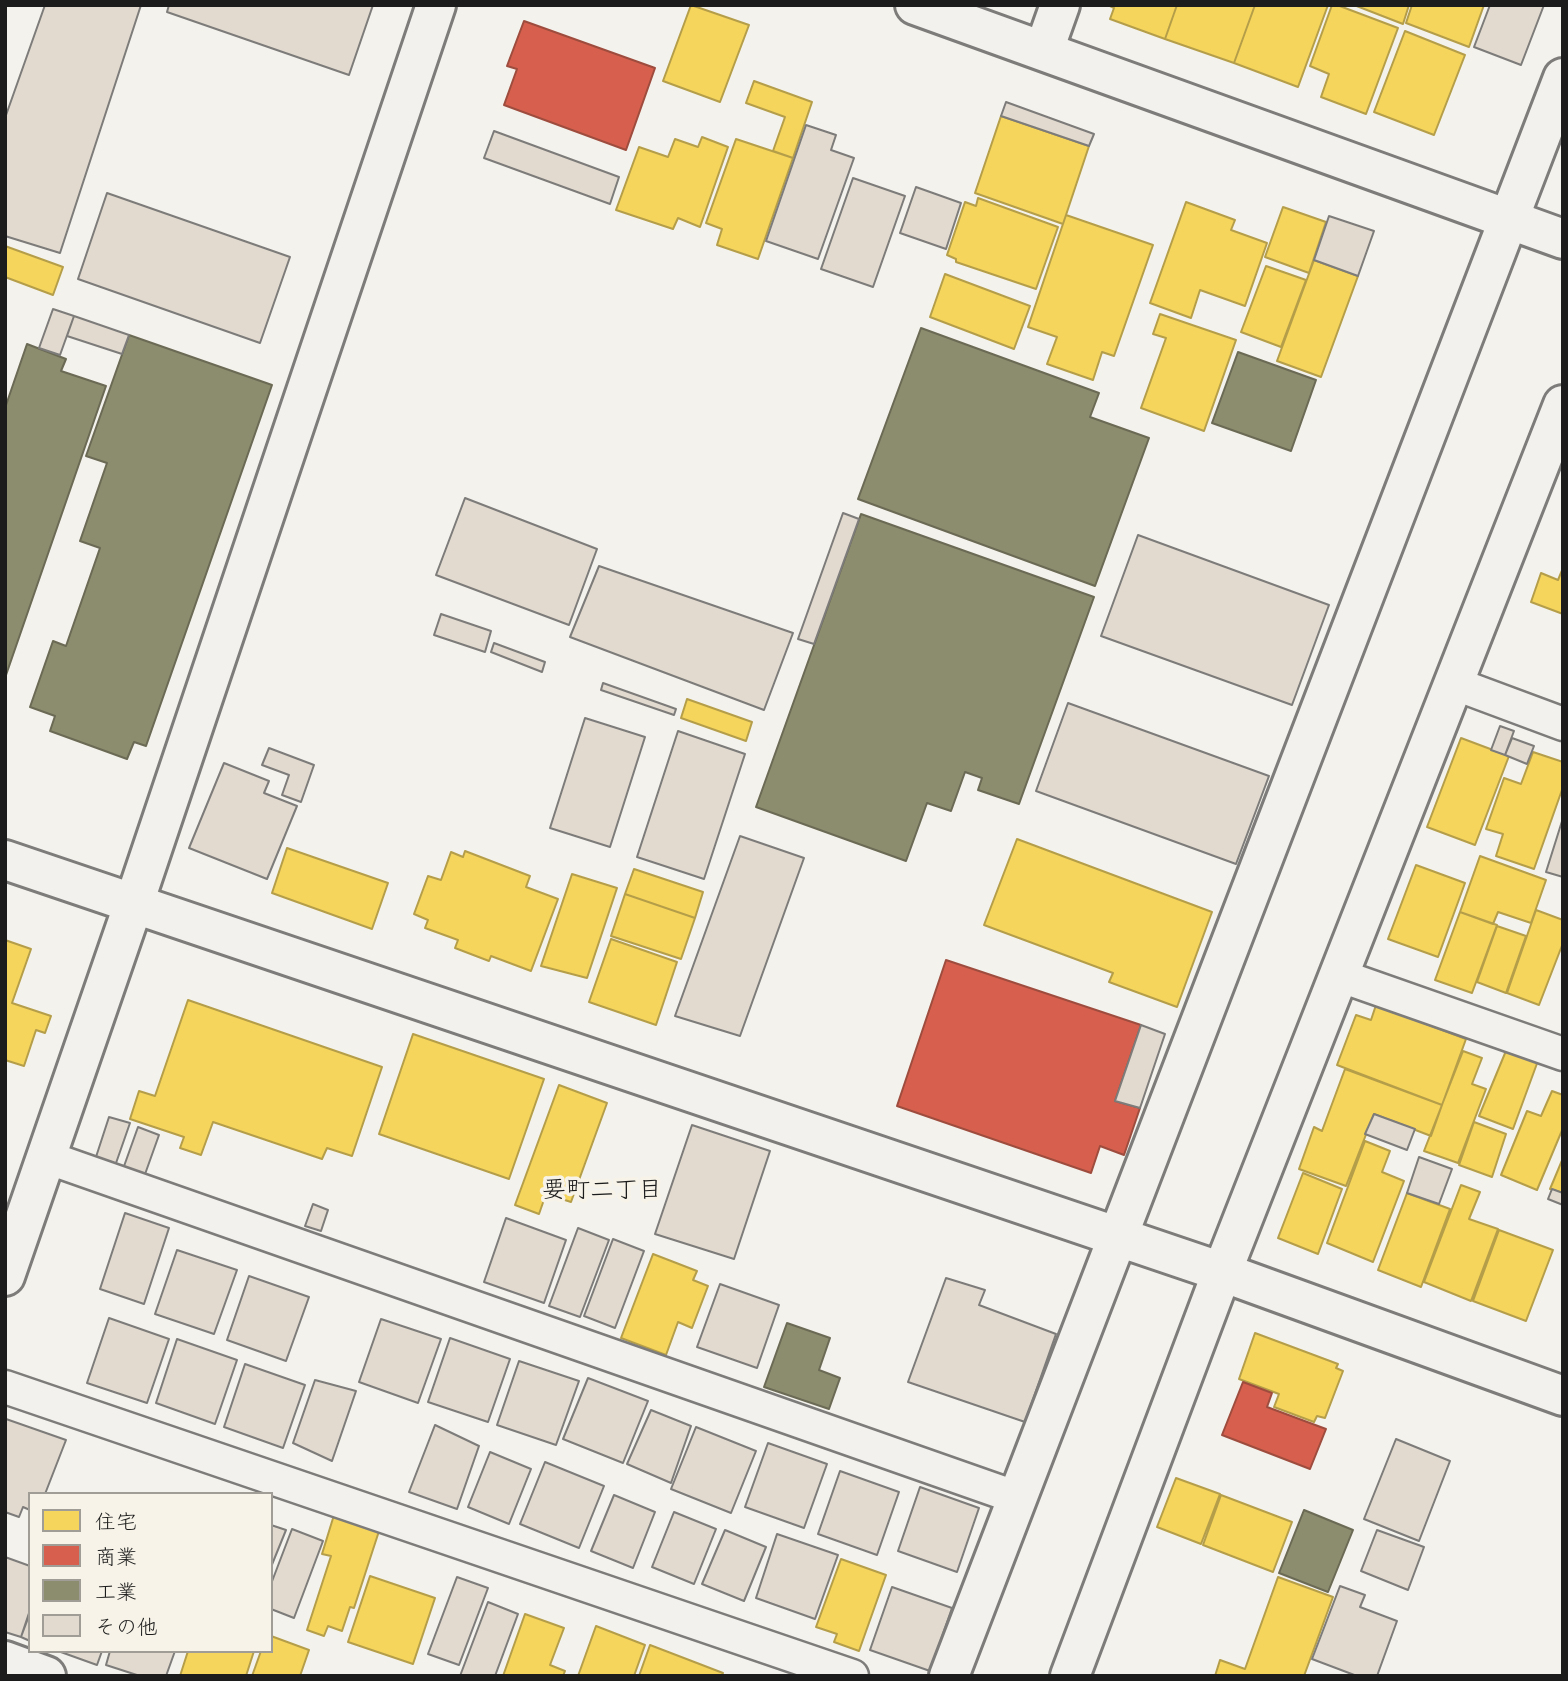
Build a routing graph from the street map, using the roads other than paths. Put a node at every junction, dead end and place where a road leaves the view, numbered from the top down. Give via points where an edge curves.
1 (436, 5) edge
2 (915, 5) edge
3 (1060, 5) edge
4 (1044, 50) junction
5 (1563, 78) edge
6 (1507, 220) junction
7 (1563, 239) edge
8 (1563, 405) edge
9 (1453, 684) junction
10 (1563, 724) edge
11 (5, 860) edge
12 (134, 903) junction
13 (1338, 975) junction
14 (1563, 1054) edge
15 (46, 1157) junction
16 (1119, 1239) junction
17 (1222, 1272) junction
18 (5, 1276) edge
19 (5, 1387) edge
20 (1563, 1396) edge
21 (1018, 1498) junction
22 (5, 1661) edge
23 (46, 1676) edge
24 (852, 1676) edge
25 (949, 1676) edge
26 (1070, 1676) edge

1 - 12 street
2 - 4 street
3 - 4 street
4 - 6 street
5 - 6 street
6 - 7 street
6 - 16 street
8 - 9 street
9 - 10 lane
9 - 13 street
11 - 12 street
12 - 15 street
12 - 16 street
13 - 14 lane
13 - 17 street
15 - 18 street
15 - 21 lane
16 - 17 street
16 - 21 street
17 - 20 street
17 - 26 street
19 - 24 lane
21 - 25 street
22 - 23 street

